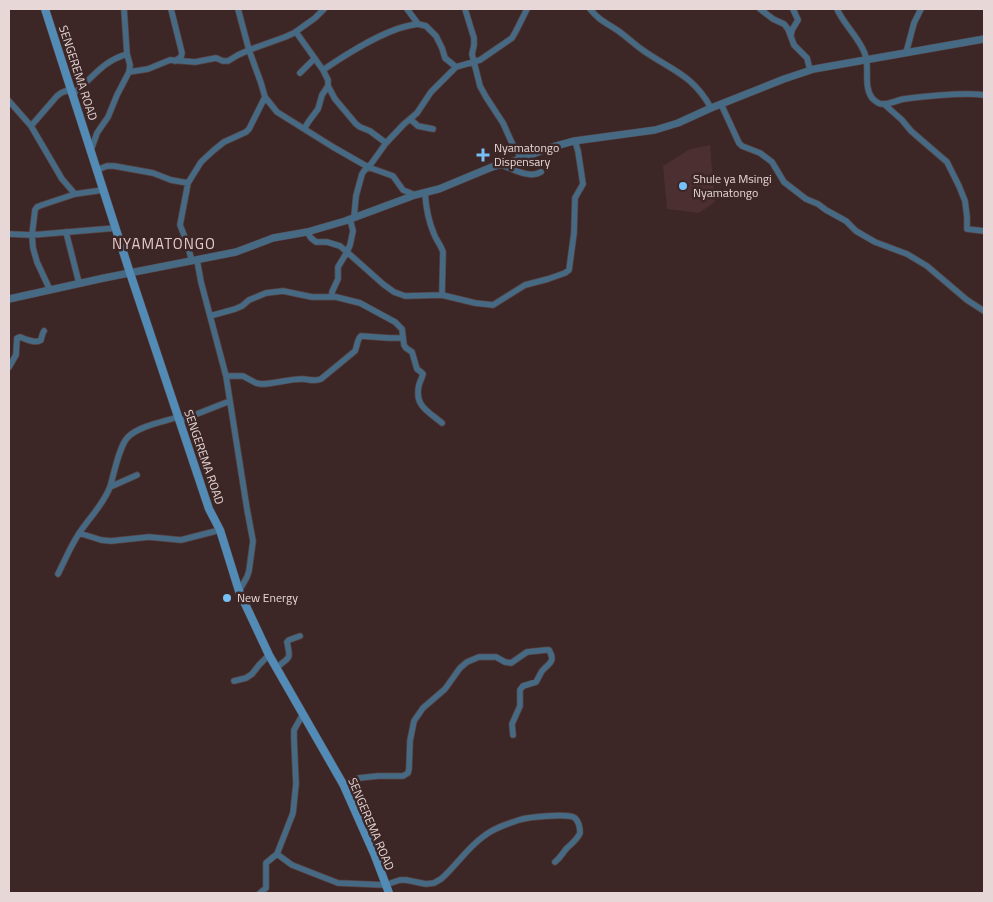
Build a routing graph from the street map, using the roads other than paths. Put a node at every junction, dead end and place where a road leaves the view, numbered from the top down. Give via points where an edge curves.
1 (45, 9) edge
2 (124, 9) edge
3 (171, 9) edge
4 (238, 9) edge
5 (324, 9) edge
6 (407, 9) edge
7 (465, 9) edge
8 (527, 9) edge
9 (590, 9) edge
10 (760, 9) edge
11 (793, 9) edge
12 (837, 9) edge
13 (921, 9) edge
14 (418, 24) junction
15 (296, 32) junction
16 (791, 35) junction
17 (984, 39) edge
18 (249, 50) junction
19 (906, 53) junction
20 (127, 54) junction
21 (314, 59) junction
22 (866, 60) junction
23 (175, 61) junction
24 (474, 62) junction
25 (456, 67) junction
26 (323, 70) junction
27 (810, 70) junction
28 (129, 72) junction
29 (300, 73) dead end
30 (328, 86) junction
31 (73, 94) junction
32 (984, 95) edge
33 (265, 97) junction
34 (9, 101) edge
35 (722, 104) junction
36 (884, 104) junction
37 (710, 108) junction
38 (410, 119) junction
39 (31, 126) junction
40 (304, 129) junction
41 (433, 129) dead end
42 (574, 141) junction
43 (386, 143) junction
44 (91, 150) junction
45 (521, 158) junction
46 (498, 165) junction
47 (368, 167) junction
48 (97, 170) junction
49 (541, 172) dead end
50 (188, 183) junction
51 (103, 190) junction
52 (425, 193) junction
53 (75, 194) junction
54 (415, 195) junction
55 (352, 218) junction
56 (116, 228) junction
57 (984, 231) edge
58 (66, 232) junction
59 (307, 232) junction
60 (9, 234) edge
61 (32, 235) junction
62 (347, 252) junction
63 (195, 261) junction
64 (130, 273) junction
65 (79, 283) junction
66 (50, 290) junction
67 (442, 295) junction
68 (332, 297) junction
69 (9, 299) edge
70 (984, 311) edge
71 (210, 316) junction
72 (44, 331) dead end
73 (403, 338) junction
74 (9, 367) edge
75 (226, 376) junction
76 (230, 401) junction
77 (179, 419) junction
78 (442, 422) dead end
79 (137, 475) dead end
80 (110, 487) junction
81 (220, 530) junction
82 (79, 533) junction
83 (58, 574) dead end
84 (240, 591) junction
85 (300, 636) dead end
86 (269, 655) junction
87 (276, 668) junction
88 (234, 681) dead end
89 (303, 714) junction
90 (513, 735) dead end
91 (343, 784) junction
92 (277, 854) junction
93 (555, 862) dead end
94 (385, 885) junction
95 (260, 893) edge
96 (388, 893) edge

1 - 31 main road, SENGEREMA ROAD
2 - 20 street
3 - 23 street via 182,53 182,57
4 - 18 street
5 - 15 street
6 - 14 street
7 - 24 street via 474,38
8 - 24 street via 512,38
9 - 37 street via 636,45 692,82
10 - 16 street via 784,24
11 - 16 street via 798,20
12 - 22 street
13 - 19 street
14 - 25 street via 426,26 436,36 445,58
14 - 26 street via 404,26 373,40
15 - 18 street
15 - 21 street
16 - 27 street via 794,45 808,58
17 - 19 street
18 - 23 street via 228,61 216,58
18 - 33 street
19 - 22 street
20 - 28 street
20 - 31 street via 106,63
21 - 26 street
21 - 29 street
22 - 27 street
22 - 36 street via 870,94 876,102
23 - 28 street
24 - 25 street
24 - 45 street via 482,90
25 - 38 street
26 - 30 street
27 - 35 street
28 - 44 street via 108,117 96,133
30 - 40 street
30 - 43 street via 356,124
31 - 39 street via 68,90 61,93
31 - 44 main road, SENGEREMA ROAD
32 - 36 street via 910,98
33 - 40 street via 277,112
33 - 50 street via 249,130 214,150 201,162
34 - 39 street
35 - 37 street
35 - 70 street via 739,143 772,162 788,186 870,239 927,266
36 - 57 street via 947,162 965,201 967,229
37 - 42 street via 655,130
38 - 41 street via 418,126
38 - 43 street
39 - 53 street via 62,179
40 - 47 street
42 - 45 street
42 - 67 street via 583,184 575,198 568,271 525,285 492,304
43 - 47 street
44 - 48 main road, SENGEREMA ROAD
45 - 46 street
46 - 49 street via 530,175
46 - 52 street
47 - 54 street via 393,176 403,190
47 - 55 street via 358,186
48 - 50 street via 114,166
48 - 51 main road, SENGEREMA ROAD
50 - 63 street via 180,225
51 - 53 street
51 - 56 main road, SENGEREMA ROAD
52 - 54 street
52 - 67 street via 428,218 443,252
53 - 61 street via 37,207
54 - 55 street
55 - 59 street
55 - 62 street via 353,231
56 - 58 street
56 - 64 main road, SENGEREMA ROAD
58 - 61 street
58 - 65 street
59 - 62 street via 316,242 334,244
59 - 63 street via 273,238 236,252
60 - 61 street
61 - 66 street via 33,248
62 - 67 street via 400,295
62 - 68 street via 338,267
63 - 64 street
63 - 71 street
64 - 65 street
64 - 77 main road, SENGEREMA ROAD
65 - 66 street
66 - 69 street
68 - 71 street via 312,297 286,291 266,293 235,309
68 - 73 street via 360,303 395,322 402,330
71 - 75 street
72 - 74 street via 39,341 17,338 16,355
73 - 75 street via 361,336 355,351 318,381 303,379 261,384 243,376
73 - 78 street via 406,348 412,352 417,370 423,374 418,402
75 - 76 street
76 - 77 street
76 - 84 street via 253,541 249,571
77 - 80 street via 140,430 126,439
77 - 81 main road, SENGEREMA ROAD via 209,509
79 - 80 street
80 - 82 street via 100,507
81 - 82 street via 181,540 111,541
81 - 84 main road, SENGEREMA ROAD
82 - 83 street
84 - 86 main road, SENGEREMA ROAD
85 - 87 street via 287,642 289,658
86 - 87 main road, SENGEREMA ROAD
86 - 88 street via 252,674
87 - 89 main road, SENGEREMA ROAD
89 - 91 main road, SENGEREMA ROAD
89 - 92 street via 294,730 296,784 292,813
90 - 91 street via 512,724 520,708 520,690 536,682 550,664 552,656 549,650 528,652 509,663 496,657 473,658 460,668 414,721 406,775 359,778
91 - 94 main road, SENGEREMA ROAD
92 - 94 street via 292,865 333,882
92 - 95 street via 266,863 266,888
93 - 94 street via 580,832 578,822 572,816 521,819 495,829 434,883 400,880
94 - 96 main road, SENGEREMA ROAD

